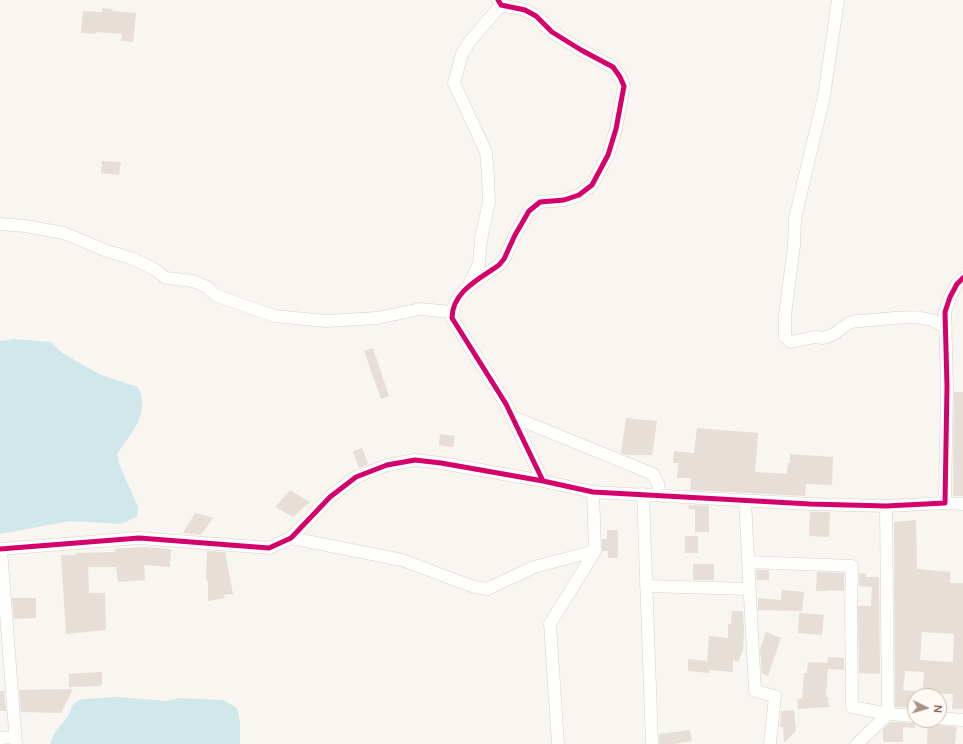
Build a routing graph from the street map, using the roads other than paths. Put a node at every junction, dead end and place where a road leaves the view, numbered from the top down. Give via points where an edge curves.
1 (838, 0) edge
2 (500, 3) edge
3 (0, 224) edge
4 (963, 278) edge
5 (468, 287) junction
6 (452, 312) junction
7 (946, 328) junction
8 (513, 417) junction
9 (542, 481) junction
10 (593, 492) junction
11 (643, 494) junction
12 (660, 496) junction
13 (745, 501) junction
14 (945, 503) junction
15 (963, 504) edge
16 (886, 506) junction
17 (291, 538) junction
18 (0, 549) edge
19 (595, 550) junction
20 (748, 562) junction
21 (646, 586) junction
22 (750, 589) junction
23 (4, 646) edge
24 (888, 714) junction
25 (907, 715) edge
26 (947, 719) edge
27 (963, 720) edge
28 (0, 738) edge
29 (16, 740) edge
30 (558, 744) edge
31 (652, 744) edge
32 (770, 744) edge
33 (857, 744) edge

1 - 7 street via 824,96 795,218 794,246 784,315 785,337 790,342 823,338 856,321 904,318 924,318
2 - 5 street via 462,54 454,83 486,152 488,177 489,201 479,263
2 - 5 street via 536,16 552,32 613,67 624,86 608,155 592,185 579,195 564,200 540,202 529,211 504,259
3 - 6 street via 64,233 131,258 166,278 193,281 208,287 215,295 274,316 326,321 377,318 420,310
4 - 7 street via 950,297 945,312
5 - 6 street via 456,299
6 - 8 street via 452,318
7 - 14 street
8 - 9 street
8 - 12 street via 653,474
9 - 10 street
9 - 17 street via 415,460 387,466 356,477 336,493
10 - 11 street
10 - 19 street
11 - 12 street
11 - 21 street
12 - 13 street
13 - 16 street
13 - 20 street
14 - 15 street
14 - 16 street
16 - 24 street
17 - 18 street via 269,548 139,538
17 - 19 street via 402,560 458,582 487,589 534,568
18 - 23 street
19 - 30 street via 550,624
20 - 22 street
20 - 24 street via 852,566 852,707
21 - 22 street
21 - 31 street
22 - 32 street via 755,691 775,696
23 - 29 street
24 - 25 street
24 - 33 street
26 - 27 street
28 - 29 street

